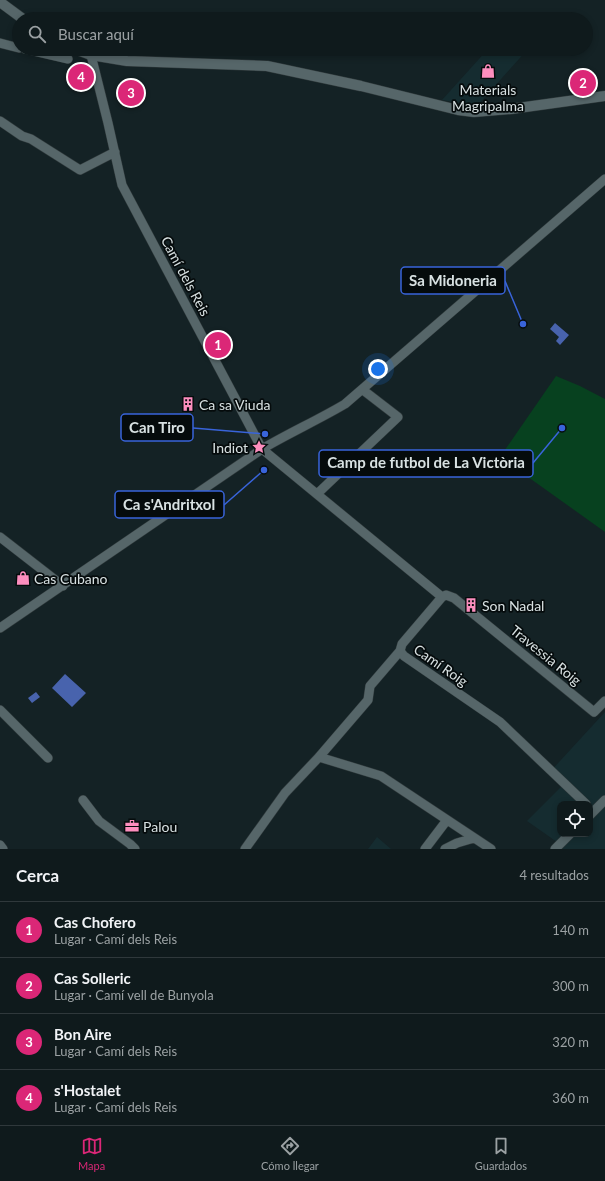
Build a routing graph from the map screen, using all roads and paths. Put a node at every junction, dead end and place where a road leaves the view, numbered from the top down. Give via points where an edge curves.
1 (3, 4) edge
2 (14, 12) edge
3 (0, 43) edge
4 (12, 46) edge
5 (55, 56) edge
6 (90, 56) edge
7 (96, 56) edge
8 (68, 59) dead end
9 (605, 96) edge
10 (0, 121) edge
11 (115, 152) junction
12 (605, 179) edge
13 (363, 390) junction
14 (262, 449) junction
15 (317, 494) junction
16 (0, 537) edge
17 (63, 586) junction
18 (442, 597) junction
19 (0, 628) edge
20 (400, 651) junction
21 (605, 701) edge
22 (0, 710) edge
23 (319, 757) junction
24 (48, 758) dead end
25 (83, 800) dead end
26 (605, 800) edge
27 (583, 801) edge
28 (593, 809) edge
29 (447, 820) junction
30 (567, 837) edge
31 (474, 838) junction
32 (0, 845) edge
33 (3, 849) edge
34 (135, 849) edge
35 (245, 849) edge
36 (425, 849) edge
37 (445, 849) edge
38 (491, 849) edge
39 (555, 849) edge

1 - 2 street
3 - 4 street
5 - 8 street
6 - 11 street, Camí dels Reis
7 - 9 street via 127,61 267,66 474,112
10 - 11 street via 80,170
11 - 14 street, Camí dels Reis via 122,184
12 - 13 street
13 - 14 street via 334,411
13 - 15 street via 398,417
14 - 15 street
14 - 17 street
15 - 18 street
16 - 17 street
17 - 19 street
18 - 20 street, Camí Roig via 402,644
18 - 21 street, Travessia Roig via 446,594 454,598 594,712
20 - 23 street via 370,686 368,700
20 - 27 street, Camí Roig via 500,722
22 - 24 street
23 - 29 street via 381,776
23 - 35 street via 285,792
25 - 34 street via 99,821
26 - 28 street
29 - 31 street
29 - 36 street
30 - 39 street
31 - 37 street
31 - 38 street
32 - 33 street

